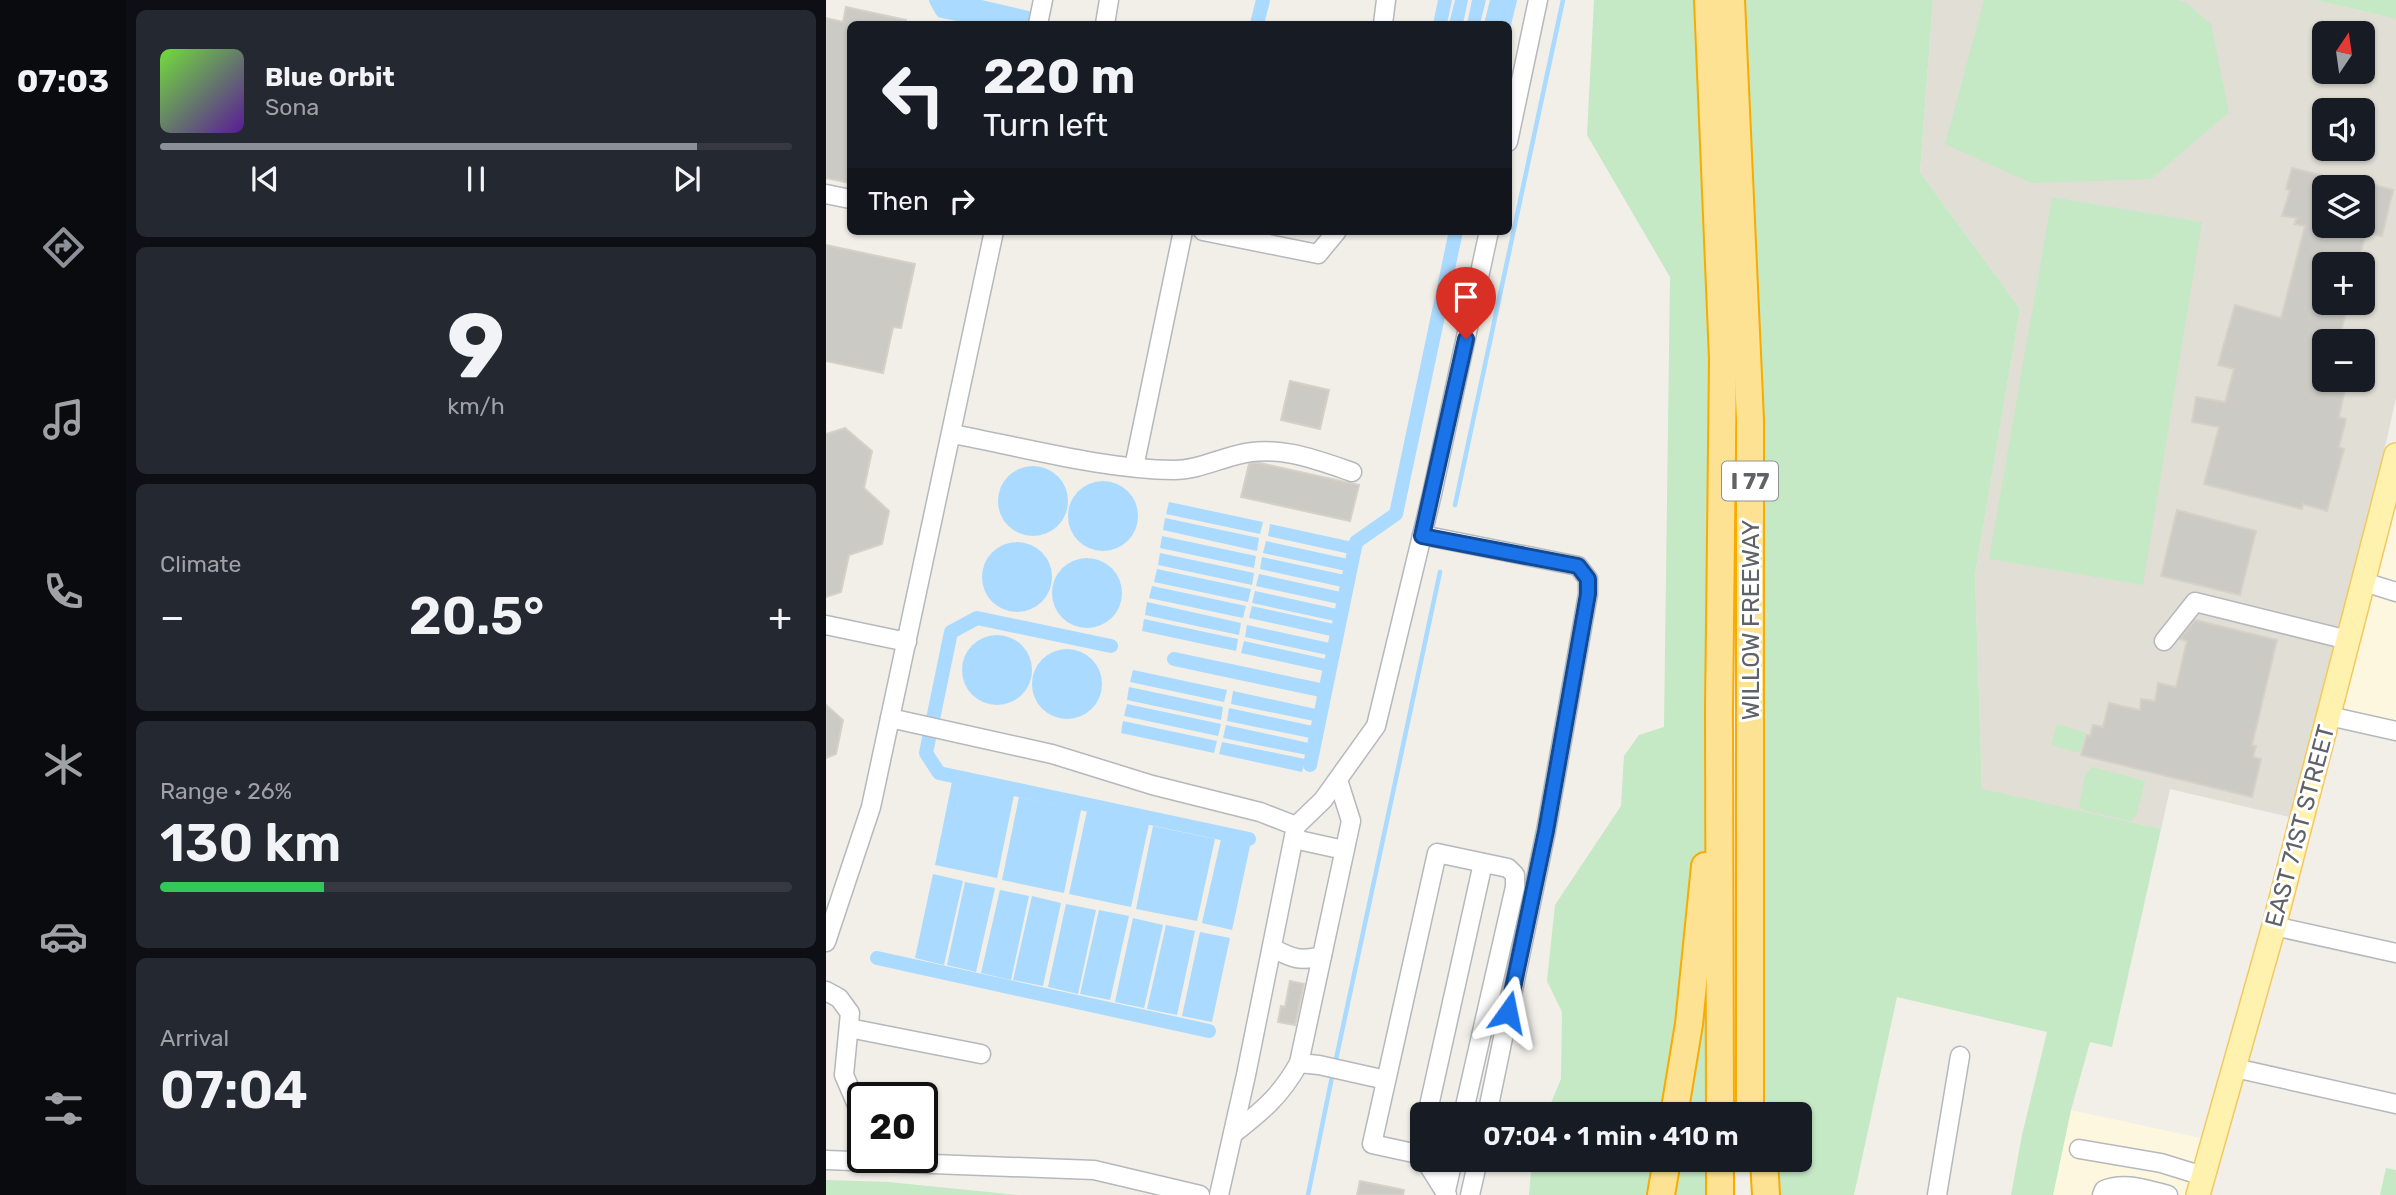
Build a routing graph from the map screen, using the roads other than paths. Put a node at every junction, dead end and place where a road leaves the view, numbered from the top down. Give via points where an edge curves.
1 (1043, 0) edge
2 (1109, 0) edge
3 (1386, 0) edge
4 (1538, 0) edge
5 (1708, 0) edge
6 (1731, 0) edge
7 (1039, 21) edge
8 (1106, 21) edge
9 (1383, 21) edge
10 (1512, 123) edge
11 (826, 194) edge
12 (847, 198) edge
13 (993, 235) edge
14 (1182, 235) edge
15 (1223, 235) edge
16 (1334, 235) edge
17 (1488, 235) edge
18 (951, 434) junction
19 (2396, 455) edge
20 (1134, 467) junction
21 (1352, 472) dead end
22 (1422, 536) junction
23 (2364, 582) junction
24 (2396, 592) edge
25 (826, 625) edge
26 (2348, 640) junction
27 (2164, 641) dead end
28 (907, 642) junction
29 (1719, 710) junction
30 (2329, 716) junction
31 (890, 718) junction
32 (2396, 730) edge
33 (1338, 780) junction
34 (1295, 832) junction
35 (1344, 850) junction
36 (1483, 863) junction
37 (2274, 926) junction
38 (826, 942) edge
39 (1272, 948) junction
40 (2396, 953) edge
41 (1322, 956) junction
42 (1752, 963) junction
43 (826, 991) edge
44 (849, 1028) junction
45 (981, 1054) dead end
46 (1960, 1056) dead end
47 (1299, 1063) junction
48 (2235, 1068) junction
49 (1387, 1080) junction
50 (848, 1082) edge
51 (1430, 1102) edge
52 (1467, 1102) edge
53 (1490, 1102) edge
54 (1676, 1102) edge
55 (1720, 1102) edge
56 (1751, 1102) edge
57 (1760, 1102) edge
58 (2396, 1104) edge
59 (1233, 1134) junction
60 (2079, 1149) dead end
61 (1410, 1154) edge
62 (826, 1160) edge
63 (847, 1160) edge
64 (938, 1162) edge
65 (1432, 1172) edge
66 (1451, 1172) edge
67 (1475, 1172) edge
68 (1665, 1172) edge
69 (1720, 1172) edge
70 (1750, 1172) edge
71 (1765, 1172) edge
72 (2200, 1186) edge
73 (1446, 1194) edge
74 (1200, 1195) edge
75 (1219, 1195) edge
76 (1470, 1195) edge
77 (1661, 1195) edge
78 (1720, 1195) edge
79 (1750, 1195) edge
80 (1766, 1195) edge
81 (1937, 1195) edge
82 (2102, 1195) edge
83 (2168, 1195) edge

1 - 7 street
2 - 8 street
3 - 9 street
4 - 10 street
5 - 29 highway, WILLOW FREEWAY / I 77 via 1723,359
6 - 42 highway, WILLOW FREEWAY / I 77 via 1750,421
11 - 12 street
13 - 18 street
14 - 20 street
15 - 16 street via 1318,254
17 - 22 street
18 - 20 street
18 - 28 street
19 - 23 main road, EAST 71ST STREET
20 - 21 street via 1177,470 1262,450 1304,456
22 - 33 street via 1376,726
22 - 53 street via 1578,566 1588,579 1546,831
23 - 24 street
23 - 26 main road, EAST 71ST STREET
25 - 28 street
26 - 27 street via 2195,602
26 - 30 main road, EAST 71ST STREET
28 - 31 street
29 - 54 highway via 1689,1024
29 - 55 highway, WILLOW FREEWAY / I 77
30 - 32 street
30 - 37 main road, EAST 71ST STREET
31 - 34 street via 1052,754 1260,812
31 - 38 street via 871,807
33 - 34 street
33 - 35 street via 1351,821
34 - 35 street
34 - 39 street
35 - 41 street
36 - 49 street via 1437,852
36 - 51 street
36 - 52 street via 1508,868 1515,876 1515,887
37 - 40 street
37 - 48 main road, EAST 71ST STREET
39 - 41 street via 1292,958
39 - 59 street
41 - 47 street
42 - 56 highway, WILLOW FREEWAY / I 77
42 - 57 highway
43 - 44 street via 839,998 850,1013
44 - 45 street
44 - 50 street
46 - 81 street
47 - 49 street
47 - 59 street via 1286,1087
48 - 58 street
48 - 72 main road, EAST 71ST STREET
49 - 61 street via 1372,1144
59 - 75 street
60 - 72 street via 2161,1163
62 - 63 street
64 - 74 street via 1094,1170
65 - 73 street
66 - 73 street
67 - 76 street
68 - 77 highway
69 - 78 highway
70 - 79 highway
71 - 80 highway
82 - 83 street via 2115,1185

